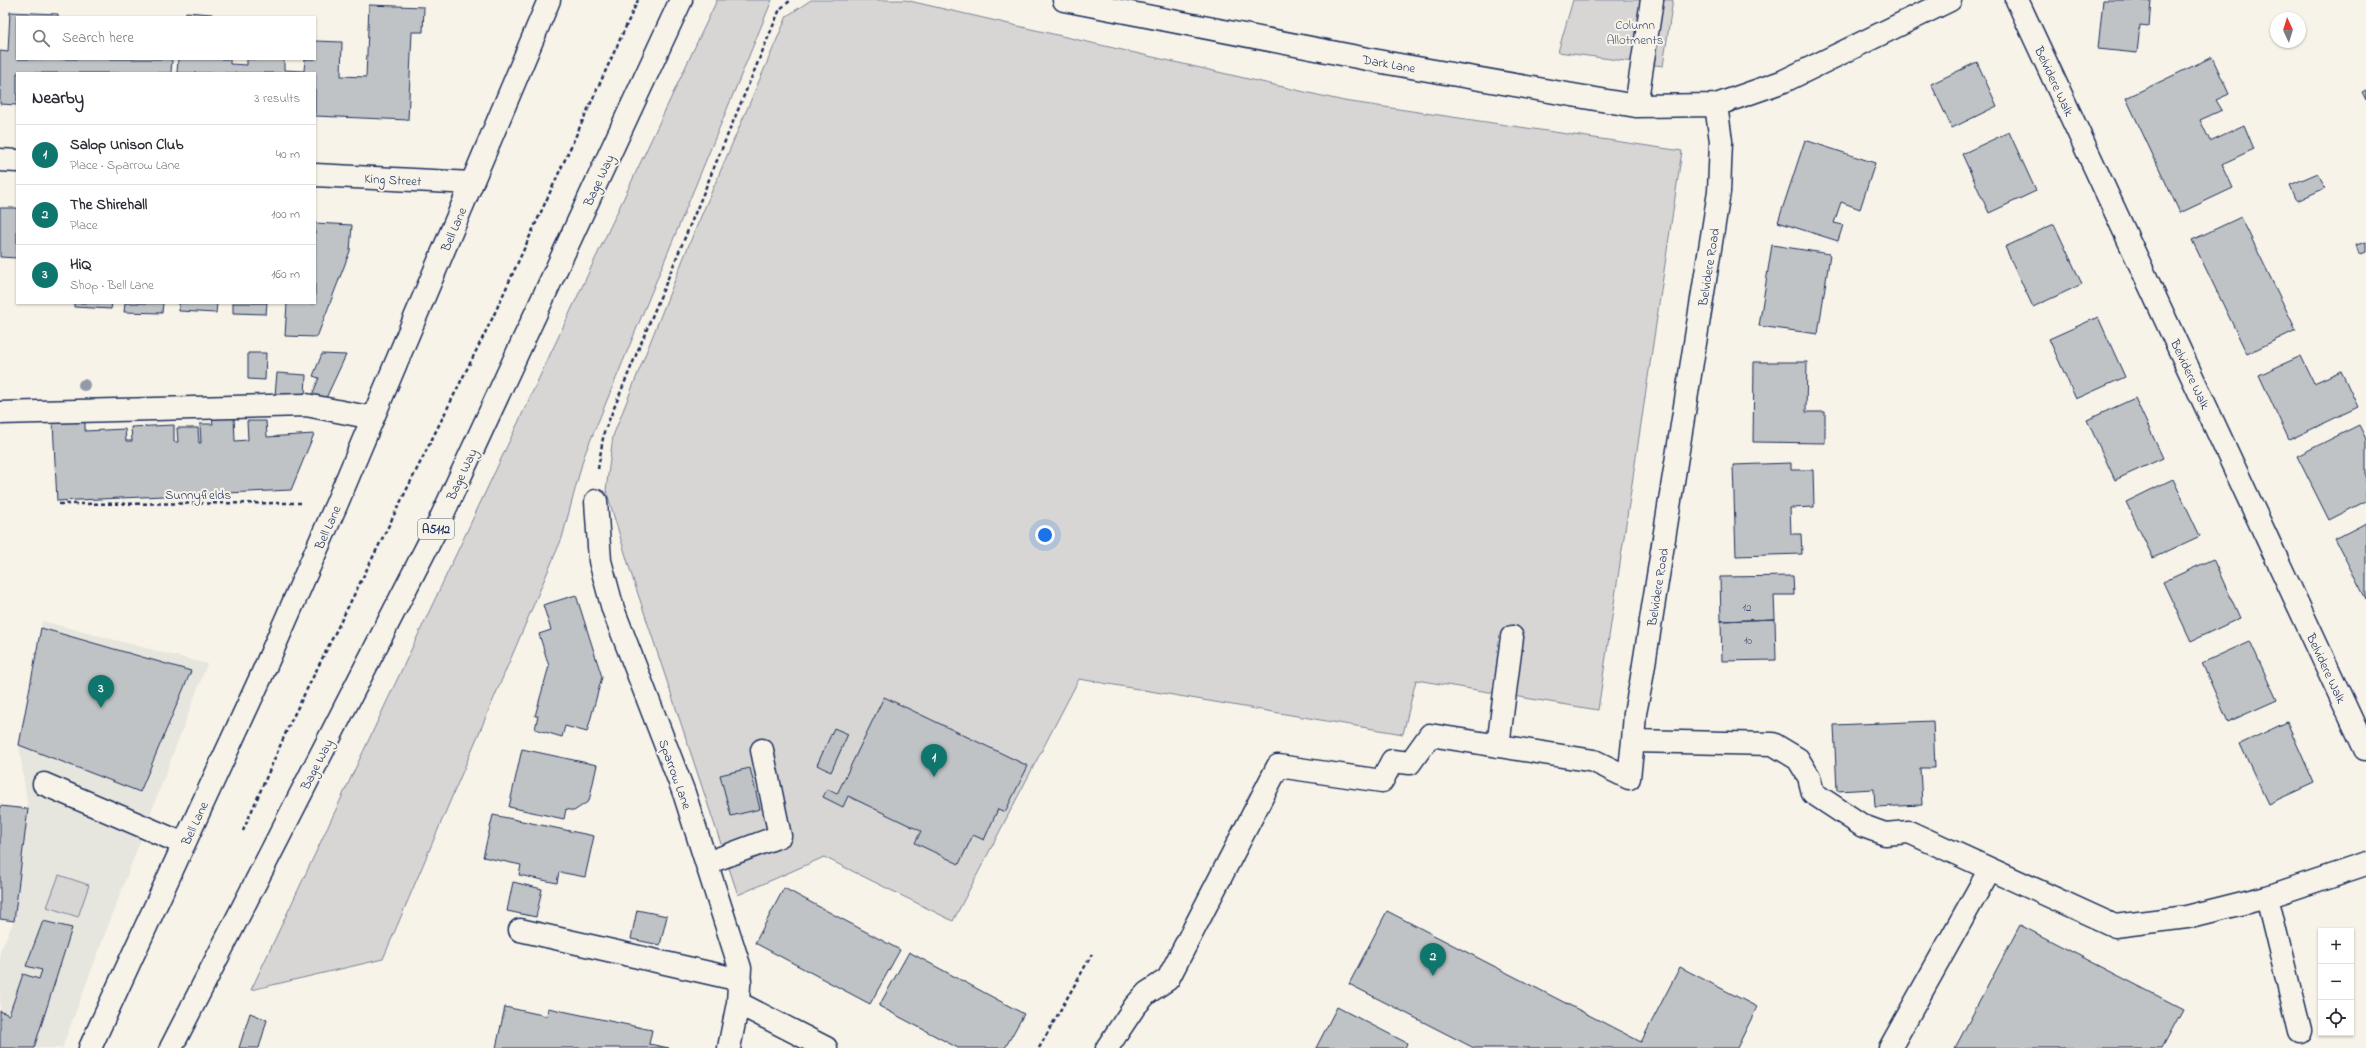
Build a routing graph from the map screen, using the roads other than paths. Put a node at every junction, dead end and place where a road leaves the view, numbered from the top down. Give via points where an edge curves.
1 (549, 0) edge
2 (682, 0) edge
3 (1064, 0) edge
4 (1652, 0) edge
5 (1950, 0) edge
6 (2017, 0) edge
7 (1716, 105) junction
8 (1636, 106) junction
9 (0, 160) edge
10 (16, 161) edge
11 (316, 176) edge
12 (472, 183) junction
13 (0, 414) edge
14 (373, 418) junction
15 (596, 502) road end
16 (1512, 637) dead end
17 (1633, 741) junction
18 (1498, 746) junction
19 (2365, 749) dead end
20 (762, 750) dead end
21 (44, 784) dead end
22 (184, 844) junction
23 (707, 863) junction
24 (2366, 864) edge
25 (1990, 869) junction
26 (2267, 897) junction
27 (520, 930) dead end
28 (740, 980) junction
29 (738, 1003) junction
30 (2300, 1032) dead end
31 (90, 1048) edge
32 (171, 1048) edge
33 (729, 1048) edge
34 (826, 1048) edge
35 (1107, 1048) edge
36 (1890, 1048) edge

1 - 12 street, Bell Lane
2 - 32 street, Bage Way / A5112 via 434,533
3 - 8 street, Dark Lane via 1388,63
4 - 8 street
5 - 7 street via 1784,80
6 - 19 street, Belvidere Walk
7 - 8 street, Dark Lane
7 - 17 street, Belvidere Road via 1721,142 1720,192 1635,714
9 - 10 street
11 - 12 street, King Street
12 - 14 street, Bell Lane
13 - 14 street via 306,405
14 - 22 street, Bell Lane via 260,679
15 - 23 street, Sparrow Lane via 600,561 613,609 684,793
16 - 18 street
17 - 18 street, Belvidere Road via 1629,778 1594,761
17 - 25 street via 1773,744 1798,759 1809,777 1813,793 1863,826 1886,834 1909,832
18 - 35 street via 1430,735 1410,763 1392,761 1382,781 1278,766 1168,979 1147,993 1135,1006
20 - 23 street via 780,836
21 - 22 street
22 - 31 street, Bell Lane
23 - 28 street, Sparrow Lane via 738,961
24 - 26 street
25 - 26 street via 2114,926 2187,917
25 - 36 street
26 - 30 street
27 - 28 street
28 - 29 street, Sparrow Lane
29 - 33 street, Sparrow Lane
29 - 34 street

